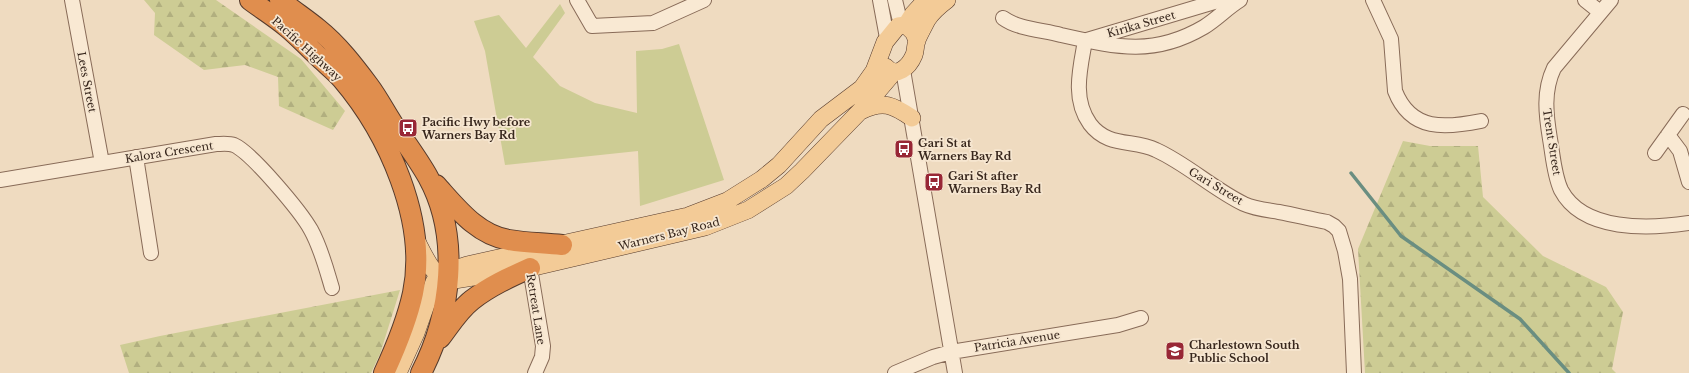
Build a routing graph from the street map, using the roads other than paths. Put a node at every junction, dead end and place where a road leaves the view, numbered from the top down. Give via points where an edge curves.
1 (72, 0) edge
2 (250, 0) edge
3 (280, 0) edge
4 (577, 0) edge
5 (704, 0) edge
6 (880, 0) edge
7 (895, 0) edge
8 (926, 0) edge
9 (947, 0) edge
10 (1374, 0) edge
11 (1585, 0) edge
12 (1611, 0) edge
13 (1229, 2) edge
14 (1600, 12) junction
15 (1003, 18) dead end
16 (903, 25) junction
17 (917, 41) junction
18 (1085, 42) junction
19 (884, 46) junction
20 (898, 71) junction
21 (860, 111) junction
22 (1683, 114) dead end
23 (912, 118) junction
24 (1481, 121) dead end
25 (1668, 135) junction
26 (1655, 153) dead end
27 (136, 157) junction
28 (102, 163) junction
29 (429, 178) junction
30 (0, 180) edge
31 (1689, 182) edge
32 (1689, 223) edge
33 (414, 238) junction
34 (562, 245) junction
35 (151, 253) dead end
36 (530, 268) junction
37 (445, 276) junction
38 (332, 288) dead end
39 (1141, 318) dead end
40 (432, 348) junction
41 (951, 352) junction
42 (384, 373) edge
43 (398, 373) edge
44 (421, 373) edge
45 (535, 373) edge
46 (895, 373) edge
47 (955, 373) edge
48 (1354, 373) edge

1 - 28 street, Lees Street
2 - 33 highway, Pacific Highway via 287,27 341,78 371,118 404,191
3 - 29 highway, Pacific Highway via 319,30 348,60 370,87
4 - 5 street via 592,26 653,23
6 - 19 street
7 - 16 street
8 - 16 main road, Warners Bay Road
9 - 17 main road, Warners Bay Road via 932,13
10 - 24 street via 1390,39 1395,92 1406,110 1421,120 1437,126
11 - 14 street
12 - 14 street, Trent Street
13 - 18 street, Kirika Street via 1097,36
13 - 18 street, Kirika Street via 1220,16 1198,30 1159,46 1137,48
14 - 32 street, Trent Street via 1554,68 1547,86 1548,128 1557,178 1562,190 1582,213 1604,222 1648,227
15 - 18 street, Kirika Street via 1015,24
16 - 17 main road via 914,33
16 - 19 main road, Warners Bay Road via 893,31
17 - 20 main road, Warners Bay Road via 911,61
18 - 48 street, Gari Street via 1079,76 1079,96 1084,114 1094,129 1124,144 1141,145 1155,150 1249,206 1327,222 1337,228 1343,240 1350,279
19 - 20 main road via 884,65 890,71
19 - 34 main road, Warners Bay Road via 874,71 862,88 821,119 779,165 745,191 688,216
20 - 21 main road, Warners Bay Road
20 - 23 street
21 - 23 main road via 883,104 898,109
21 - 36 main road, Warners Bay Road via 786,186 748,210 705,227
22 - 25 street
23 - 41 street
25 - 26 street
25 - 31 street via 1680,151
27 - 28 street, Kalora Crescent
27 - 35 street
27 - 38 street, Kalora Crescent via 216,144 233,145 247,155 282,191 301,215 311,230 323,258
28 - 30 street, Kalora Crescent
29 - 34 highway via 470,221 491,235 508,240
29 - 37 highway, Pacific Highway via 441,208 445,227
33 - 37 main road
33 - 42 highway, Pacific Highway via 416,258 413,293 400,339
34 - 37 main road, Warners Bay Road via 467,265
36 - 37 main road, Warners Bay Road
36 - 40 highway via 502,281 472,300
36 - 45 street, Retreat Lane via 543,346 542,357
37 - 40 highway, Pacific Highway via 443,311
37 - 43 main road via 431,289 416,333
39 - 41 street, Patricia Avenue via 1118,326
40 - 44 highway, Pacific Highway
41 - 46 street, Patricia Avenue
41 - 47 street

